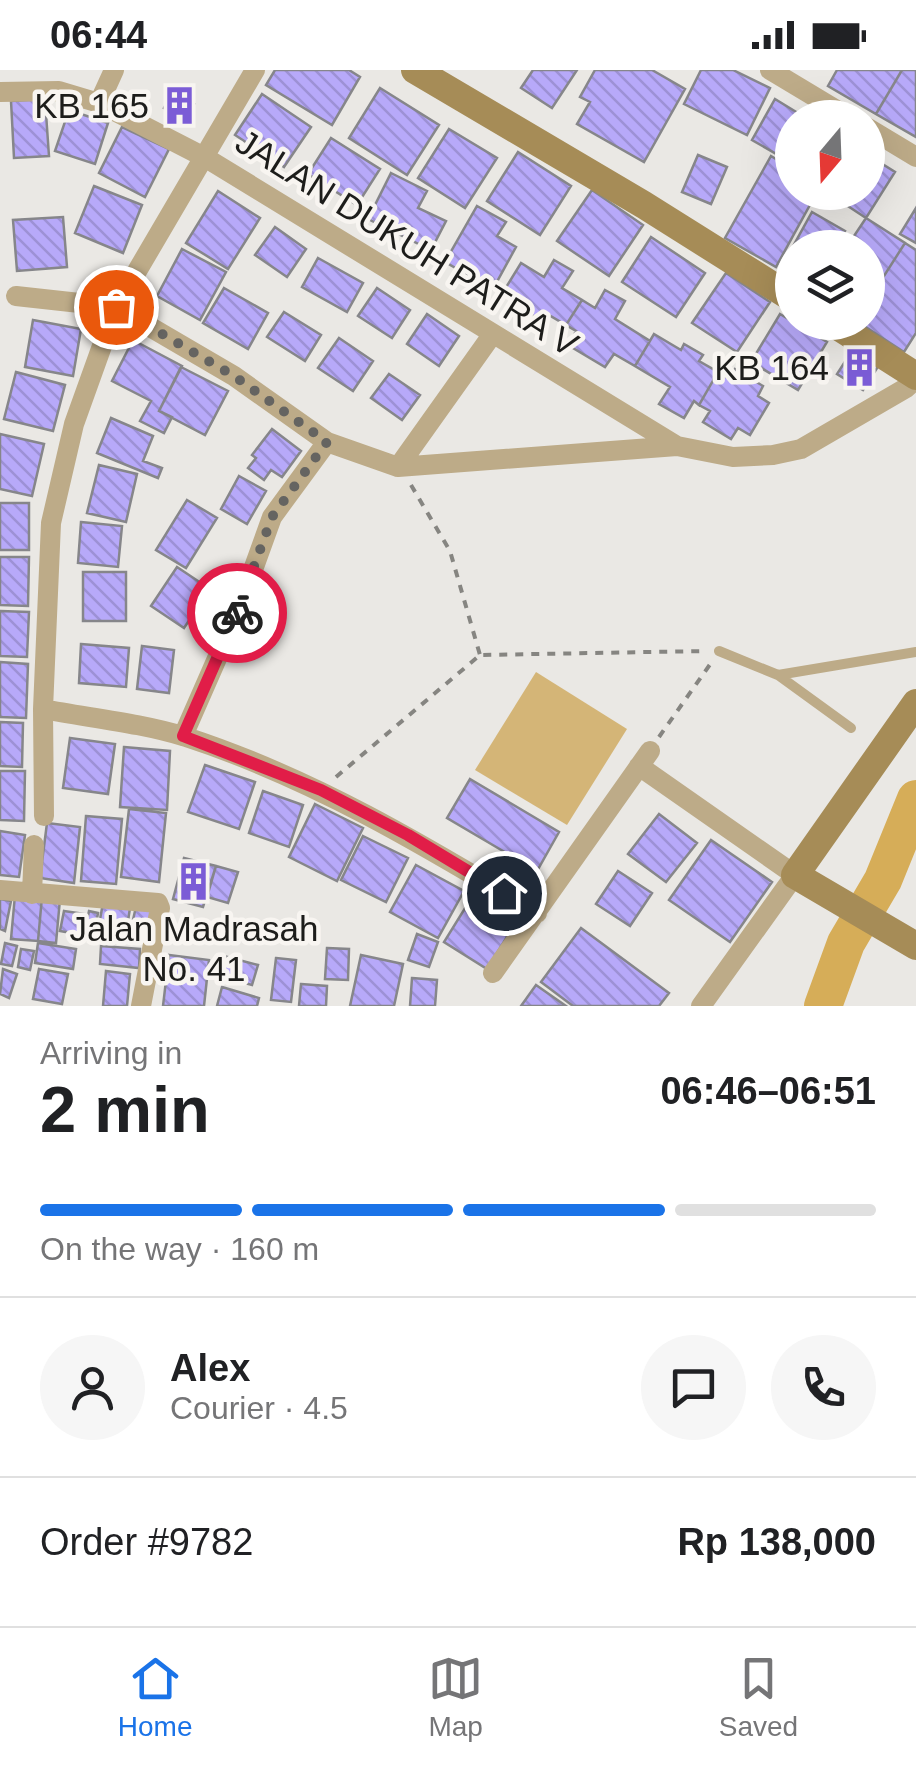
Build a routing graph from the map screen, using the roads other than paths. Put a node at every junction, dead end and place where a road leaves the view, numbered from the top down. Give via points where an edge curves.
1 (114, 70) edge
2 (256, 70) edge
3 (415, 70) edge
4 (770, 70) edge
5 (0, 92) edge
6 (820, 100) edge
7 (100, 103) junction
8 (885, 138) edge
9 (916, 157) edge
10 (206, 158) junction
11 (775, 287) edge
12 (16, 296) dead end
13 (116, 307) junction
14 (492, 335) junction
15 (859, 340) edge
16 (916, 377) edge
17 (327, 442) junction
18 (677, 446) junction
19 (398, 467) junction
20 (719, 651) road end
21 (916, 652) edge
22 (778, 675) junction
23 (916, 703) edge
24 (43, 710) junction
25 (852, 728) dead end
26 (183, 736) junction
27 (44, 816) dead end
28 (34, 844) dead end
29 (795, 875) junction
30 (0, 890) edge
31 (32, 894) junction
32 (537, 913) junction
33 (904, 940) edge
34 (493, 973) dead end
35 (141, 1006) edge
36 (701, 1006) edge

1 - 7 street
2 - 10 street
3 - 11 street
4 - 6 street
5 - 7 street, JALAN DUKUH PATRA V via 59,91
7 - 10 street, JALAN DUKUH PATRA V
8 - 9 street
10 - 13 street
10 - 14 street, JALAN DUKUH PATRA V
12 - 13 street
13 - 17 street via 234,376
13 - 24 street via 74,424 51,524
14 - 18 street, JALAN DUKUH PATRA V
14 - 19 street
15 - 16 street
16 - 18 street via 801,449 733,456
17 - 19 street
17 - 26 street via 272,517
18 - 19 street
20 - 22 lane
21 - 22 lane
22 - 25 lane
23 - 29 street
24 - 26 street
24 - 27 street
26 - 32 street via 321,790
28 - 31 street
29 - 32 street via 645,758
29 - 33 street
29 - 36 street
30 - 31 street
31 - 35 street via 158,902
32 - 34 street

